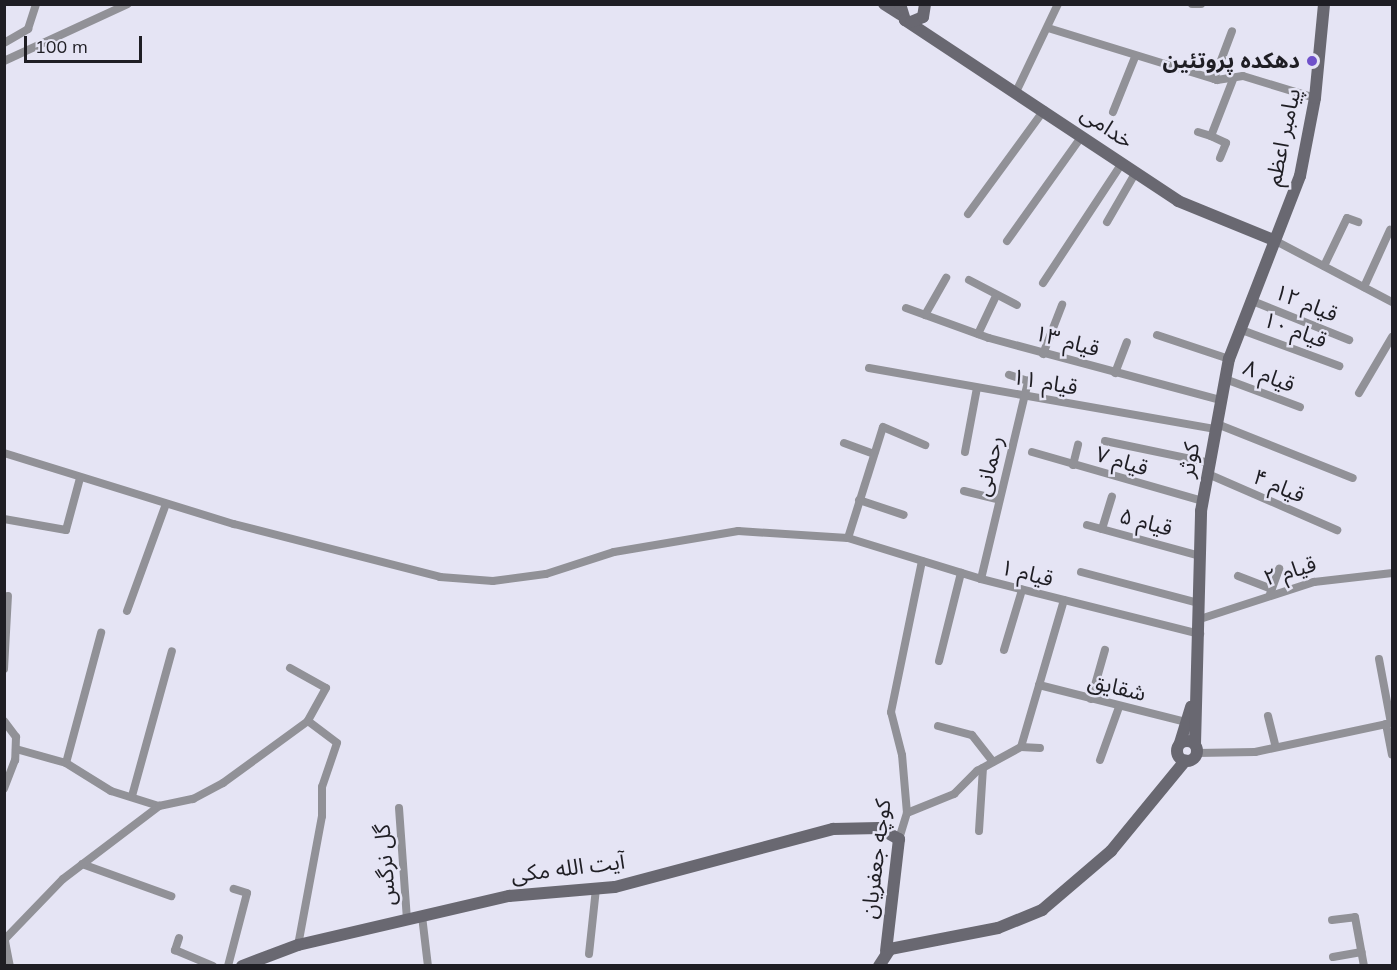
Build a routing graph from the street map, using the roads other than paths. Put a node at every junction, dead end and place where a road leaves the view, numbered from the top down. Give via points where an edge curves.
1 (36, 4) edge
2 (128, 4) edge
3 (884, 4) edge
4 (1058, 4) edge
5 (1192, 4) edge
6 (1201, 4) edge
7 (1324, 4) edge
8 (926, 7) edge
9 (900, 9) edge
10 (911, 22) junction
11 (1048, 28) junction
12 (1232, 31) dead end
13 (929, 32) junction
14 (4, 44) edge
15 (1135, 57) junction
16 (4, 61) edge
17 (1234, 77) junction
18 (1214, 80) junction
19 (1016, 92) junction
20 (1316, 98) junction
21 (1044, 110) junction
22 (1113, 112) dead end
23 (1198, 132) dead end
24 (1082, 136) junction
25 (1211, 136) junction
26 (1220, 158) dead end
27 (1122, 163) junction
28 (1136, 172) junction
29 (968, 214) dead end
30 (1107, 222) dead end
31 (1358, 222) dead end
32 (1390, 230) dead end
33 (1271, 239) junction
34 (1007, 241) dead end
35 (1324, 266) junction
36 (946, 278) dead end
37 (969, 280) dead end
38 (1043, 283) dead end
39 (1364, 287) junction
40 (996, 296) junction
41 (1250, 300) junction
42 (1392, 302) edge
43 (1017, 305) dead end
44 (1062, 305) dead end
45 (906, 308) dead end
46 (925, 315) junction
47 (1239, 329) junction
48 (978, 334) junction
49 (1157, 335) dead end
50 (1392, 338) edge
51 (1348, 340) dead end
52 (1127, 342) dead end
53 (1043, 354) junction
54 (1228, 359) junction
55 (1339, 366) dead end
56 (869, 368) dead end
57 (1115, 373) junction
58 (1009, 375) dead end
59 (1225, 379) junction
60 (977, 388) junction
61 (1359, 393) dead end
62 (1024, 397) junction
63 (1221, 400) junction
64 (1300, 407) dead end
65 (1216, 427) junction
66 (1105, 441) dead end
67 (844, 443) dead end
68 (925, 445) dead end
69 (1078, 445) dead end
70 (965, 452) dead end
71 (1032, 452) dead end
72 (4, 453) edge
73 (874, 454) junction
74 (1073, 465) junction
75 (1209, 469) junction
76 (80, 478) junction
77 (1353, 478) dead end
78 (964, 491) dead end
79 (1112, 496) dead end
80 (860, 500) junction
81 (999, 501) junction
82 (1203, 501) junction
83 (166, 504) junction
84 (904, 515) dead end
85 (4, 519) edge
86 (1087, 525) dead end
87 (1102, 529) junction
88 (1337, 530) dead end
89 (848, 538) junction
90 (1197, 555) junction
91 (922, 561) junction
92 (1279, 569) dead end
93 (1082, 572) dead end
94 (961, 573) junction
95 (1392, 573) edge
96 (1238, 576) dead end
97 (981, 579) junction
98 (1022, 590) junction
99 (1270, 592) junction
100 (8, 596) dead end
101 (1064, 600) junction
102 (1198, 603) junction
103 (127, 611) dead end
104 (1200, 619) junction
105 (100, 633) dead end
106 (1200, 634) junction
107 (1004, 650) dead end
108 (1105, 650) dead end
109 (172, 651) dead end
110 (1379, 659) dead end
111 (939, 661) dead end
112 (290, 668) dead end
113 (4, 669) edge
114 (1039, 686) junction
115 (1195, 697) junction
116 (1090, 699) junction
117 (1119, 707) junction
118 (1268, 716) dead end
119 (4, 721) edge
120 (308, 721) junction
121 (1186, 722) junction
122 (1390, 723) edge
123 (938, 726) dead end
124 (1178, 746) junction
125 (1021, 747) junction
126 (1276, 747) junction
127 (1040, 748) dead end
128 (16, 749) junction
129 (1196, 749) junction
130 (1392, 754) edge
131 (1100, 760) dead end
132 (1185, 760) junction
133 (993, 762) junction
134 (66, 763) junction
135 (983, 768) junction
136 (1163, 787) junction
137 (4, 789) edge
138 (132, 796) junction
139 (159, 806) junction
140 (399, 808) dead end
141 (907, 813) junction
142 (979, 831) dead end
143 (899, 839) junction
144 (82, 864) junction
145 (234, 889) dead end
146 (596, 889) junction
147 (171, 896) dead end
148 (422, 916) junction
149 (407, 920) junction
150 (1332, 920) dead end
151 (5, 938) edge
152 (179, 938) dead end
153 (298, 945) junction
154 (886, 951) junction
155 (1362, 952) junction
156 (589, 954) dead end
157 (1333, 957) dead end
158 (10, 966) edge
159 (213, 966) edge
160 (228, 966) edge
161 (242, 966) edge
162 (428, 966) edge
163 (879, 966) edge
164 (1364, 966) edge

1 - 14 street via 28,28
2 - 16 street
3 - 9 main road, خدامی
4 - 11 street
5 - 6 street
7 - 20 main road, پیامبر اعظم
8 - 10 main road
8 - 13 main road
9 - 10 main road, خدامی
10 - 13 main road, خدامی
11 - 15 street
11 - 19 street
12 - 18 street
13 - 19 main road, خدامی
15 - 18 street
15 - 22 street
17 - 18 street
17 - 20 street
17 - 25 street
19 - 21 main road, خدامی
20 - 33 main road, پیامبر اعظم via 1300,176
21 - 24 main road, خدامی
21 - 29 street
23 - 25 street
24 - 27 main road, خدامی
24 - 34 street
25 - 26 street via 1226,144
27 - 28 main road, خدامی
27 - 38 street
28 - 30 street
28 - 33 main road, خدامی via 1179,201
31 - 35 street via 1347,218
32 - 39 street
33 - 35 street
33 - 41 main road, کوثر
35 - 39 street
36 - 46 street
37 - 40 street
39 - 42 street
40 - 43 street
40 - 48 street
41 - 47 main road, کوثر
41 - 51 street, قیام ۱۲
44 - 53 street
45 - 46 street, قیام ۱۳
46 - 48 street, قیام ۱۳
47 - 54 main road, کوثر
47 - 55 street, قیام ۱۰
48 - 53 street, قیام ۱۳
49 - 54 street
50 - 61 street
52 - 57 street
53 - 57 street, قیام ۱۳
54 - 59 main road, کوثر
56 - 60 street, قیام ۱۱
57 - 63 street, قیام ۱۳
58 - 62 street via 1028,381
59 - 63 main road, کوثر
59 - 64 street, قیام ۸
60 - 62 street, قیام ۱۱
60 - 70 street
62 - 65 street, قیام ۱۱
62 - 81 street, رحمانی
63 - 65 main road, کوثر
65 - 75 main road, کوثر
65 - 77 street, قیام ۱۱
66 - 75 street, قیام ۴
67 - 73 street
68 - 73 street via 883,427
69 - 74 street
71 - 74 street, قیام ۷
72 - 76 street, قیام ۱
73 - 80 street
74 - 82 street, قیام ۷
75 - 82 main road, کوثر
75 - 88 street, قیام ۴
76 - 83 street, قیام ۱
76 - 85 street via 66,530
78 - 81 street
79 - 87 street
80 - 84 street
80 - 89 street
81 - 97 street, رحمانی
82 - 90 main road, کوثر
83 - 89 street, قیام ۱ via 440,576 493,581 546,574 643,546 738,531
83 - 103 street
86 - 87 street, قیام ۵
87 - 90 street, قیام ۵
89 - 91 street, قیام ۱
90 - 102 main road, کوثر
91 - 94 street, قیام ۱
91 - 141 street, کوچه جعفریان via 891,712 902,755
92 - 99 street
93 - 102 street
94 - 97 street, قیام ۱
94 - 111 street
95 - 99 street, قیام ۲ via 1339,576
96 - 99 street
97 - 98 street, قیام ۱
98 - 101 street, قیام ۱
98 - 107 street
99 - 104 street, قیام ۲
100 - 113 street
101 - 106 street, قیام ۱
101 - 114 street
102 - 104 main road, کوثر
104 - 106 main road, کوثر
105 - 134 street
106 - 115 main road, کوثر
108 - 116 street
109 - 138 street
110 - 122 street
112 - 120 street via 326,688
114 - 116 street, شقایق
114 - 125 street
115 - 121 main road
115 - 129 main road
116 - 117 street, شقایق
117 - 121 street, شقایق
117 - 131 street
118 - 126 street
119 - 128 street via 16,737
120 - 139 street via 223,783 193,799
120 - 153 street via 337,743 322,787 322,816
121 - 124 main road
122 - 126 street
122 - 130 street
123 - 133 street via 972,735
124 - 129 main road
124 - 132 main road
124 - 136 main road
125 - 127 street
125 - 133 street
126 - 129 street
128 - 134 street
128 - 137 street
129 - 132 main road
132 - 136 main road
133 - 135 street
134 - 138 street via 111,791
135 - 141 street via 954,794
135 - 142 street
136 - 154 main road via 1097,866 1035,914
138 - 139 street
139 - 144 street
140 - 149 street, گل نرگس
141 - 143 street, کوچه جعفریان
143 - 146 main road, آیت الله مکی via 879,828 833,829
143 - 154 main road, کوچه جعفریان
144 - 147 street
144 - 151 street
145 - 160 street via 247,894
146 - 148 main road, آیت الله مکی via 509,896
146 - 156 street
148 - 149 main road, آیت الله مکی
148 - 162 street
149 - 153 main road, آیت الله مکی
150 - 155 street via 1355,917
151 - 158 street
152 - 159 street via 175,950
153 - 161 main road, آیت الله مکی
154 - 163 main road, کوچه جعفریان
155 - 157 street
155 - 164 street

